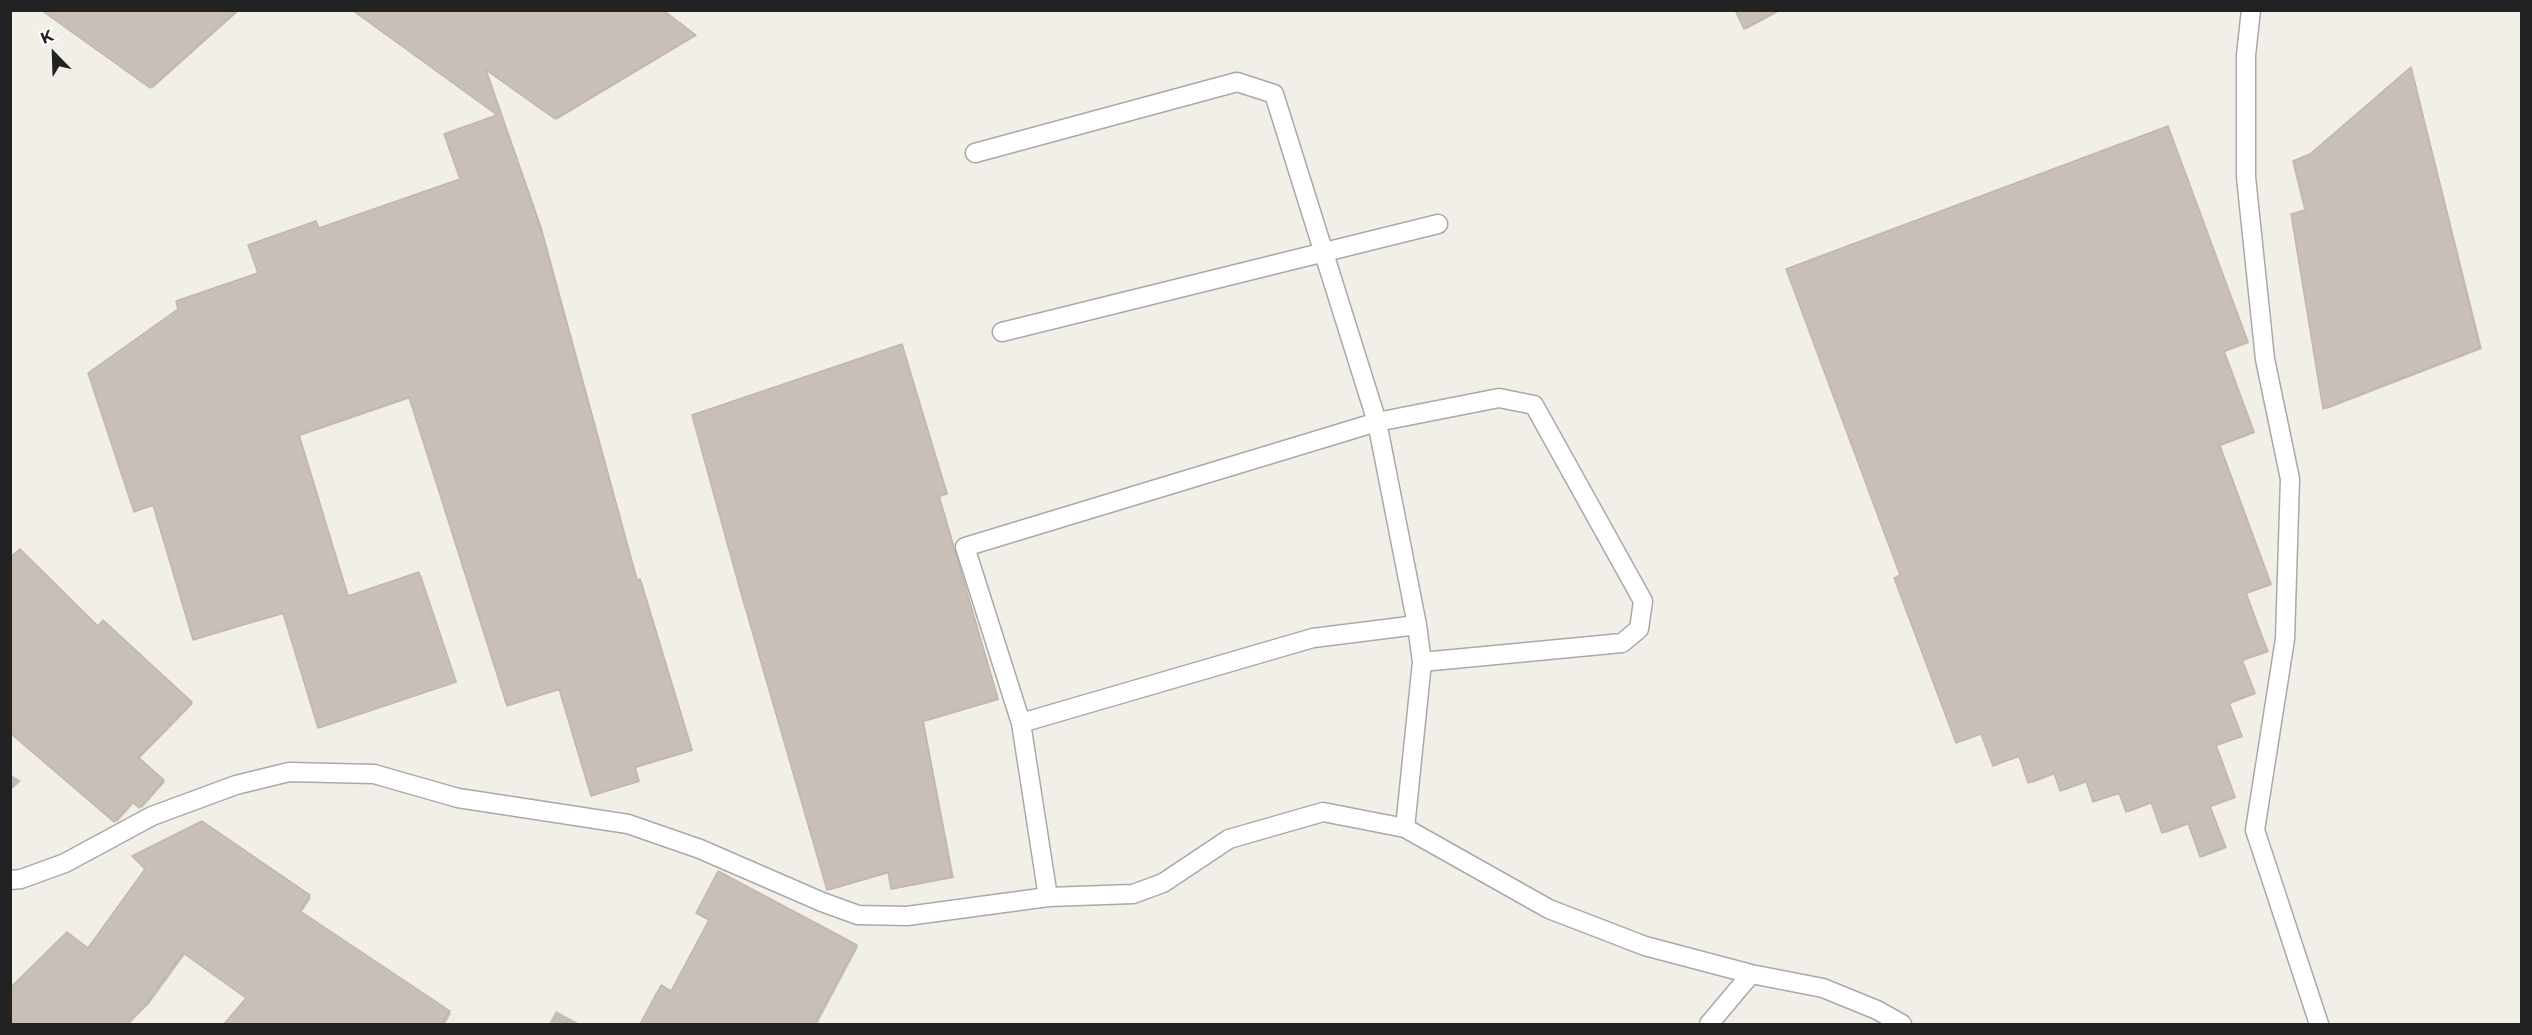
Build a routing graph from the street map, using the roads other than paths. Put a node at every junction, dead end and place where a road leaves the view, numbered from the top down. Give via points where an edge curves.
1 (2252, 10) edge
2 (975, 153) dead end
3 (1438, 224) dead end
4 (1324, 252) junction
5 (1002, 333) dead end
6 (1377, 422) junction
7 (1417, 625) junction
8 (1422, 662) junction
9 (1021, 723) junction
10 (1405, 828) junction
11 (10, 880) edge
12 (1048, 897) junction
13 (1751, 974) junction
14 (1709, 1024) edge
15 (1902, 1024) edge
16 (2319, 1024) edge

1 - 16 street via 2246,55 2246,177 2265,359 2290,479 2285,639 2255,830
2 - 4 street via 1237,82 1274,93
3 - 4 street
4 - 5 street
4 - 6 street
6 - 7 street
6 - 8 street via 1499,398 1534,405 1643,601 1639,628 1622,643
6 - 9 street via 965,547
7 - 8 street
7 - 9 street via 1313,638
8 - 10 street
9 - 12 street
10 - 12 street via 1323,812 1229,839 1163,882 1133,894
10 - 13 street via 1549,909 1645,946
11 - 12 street via 65,863 152,816 236,785 289,772 374,774 458,798 628,824 700,849 858,915 907,916
13 - 14 street
13 - 15 street via 1823,988

